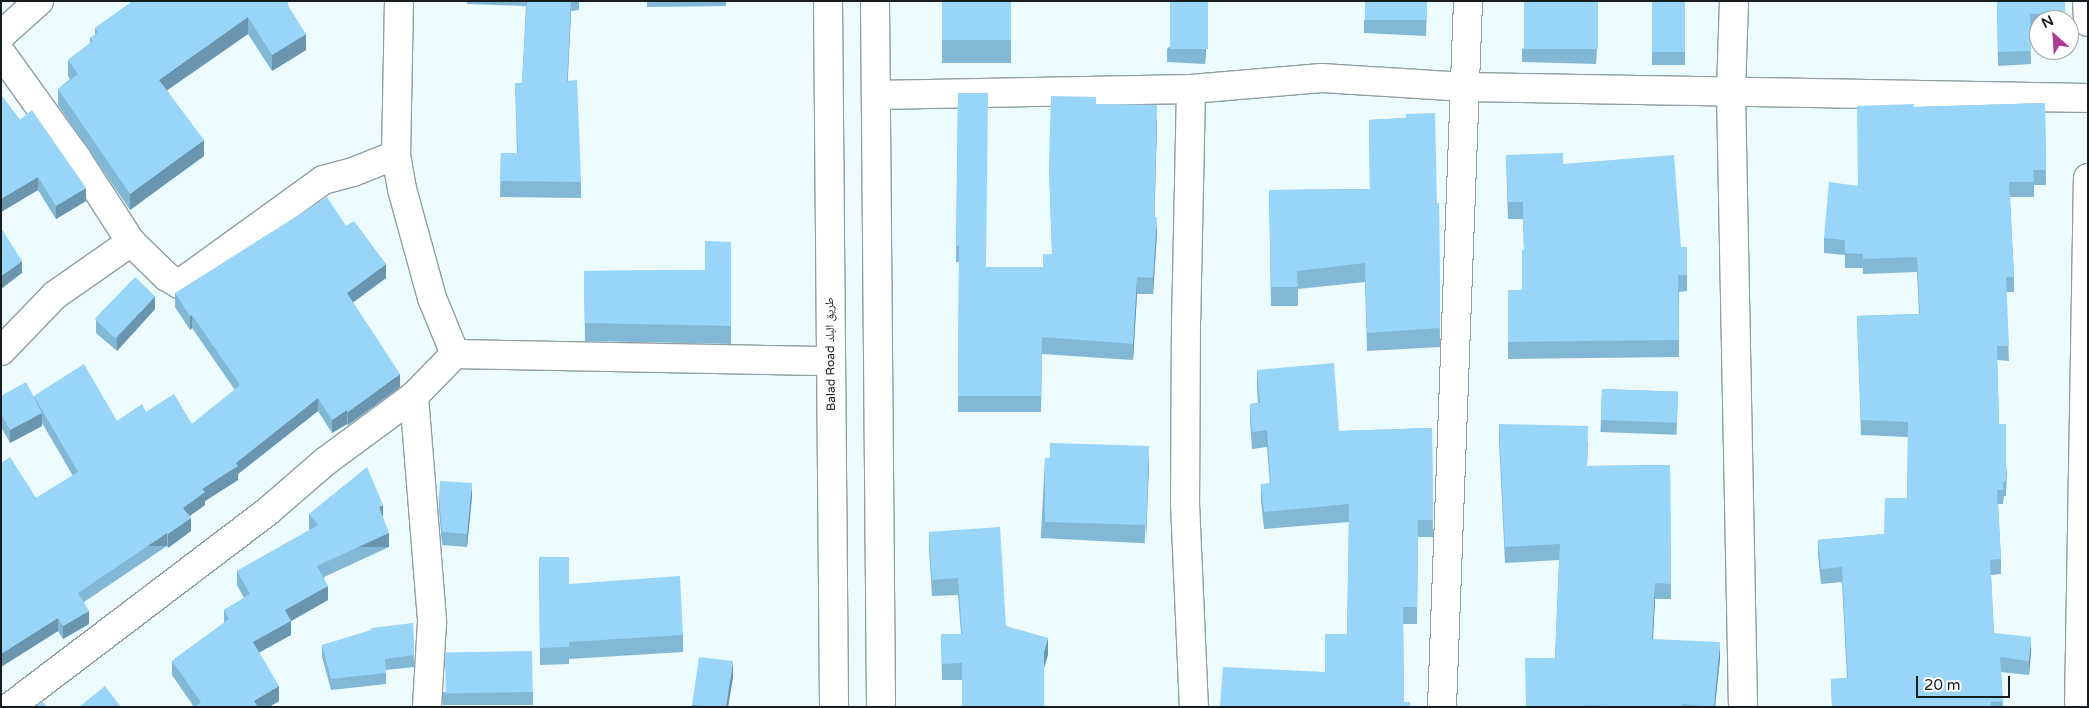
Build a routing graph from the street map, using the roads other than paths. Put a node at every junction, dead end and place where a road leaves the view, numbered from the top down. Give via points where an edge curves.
1 (39, 1) edge
2 (399, 1) edge
3 (828, 1) edge
4 (875, 1) edge
5 (1468, 1) edge
6 (1734, 1) edge
7 (2087, 1) edge
8 (2088, 22) edge
9 (1, 35) edge
10 (1, 53) edge
11 (1465, 87) junction
12 (1191, 89) junction
13 (1731, 92) junction
14 (876, 95) junction
15 (2088, 98) edge
16 (396, 155) junction
17 (2088, 178) edge
18 (131, 242) junction
19 (1, 351) edge
20 (455, 354) junction
21 (831, 362) junction
22 (414, 396) junction
23 (10, 707) edge
24 (428, 707) edge
25 (834, 707) edge
26 (881, 707) edge
27 (1194, 707) edge
28 (1442, 707) edge
29 (1743, 707) edge
30 (2079, 707) edge

1 - 9 main road
2 - 16 main road
3 - 21 main road, Balad Road طريق البلد
4 - 14 main road
5 - 11 main road
6 - 13 main road
7 - 8 main road
10 - 18 main road via 76,157
11 - 12 main road via 1322,78
11 - 13 main road
11 - 28 main road
12 - 14 main road
12 - 27 main road via 1185,503
13 - 15 main road
13 - 29 main road
14 - 26 main road
16 - 18 main road via 323,180 179,284 167,277
16 - 20 main road via 432,298
17 - 30 main road
18 - 19 main road via 56,295
20 - 21 main road
20 - 22 main road
21 - 25 main road, Balad Road طريق البلد
22 - 23 main road
22 - 24 main road via 432,622

